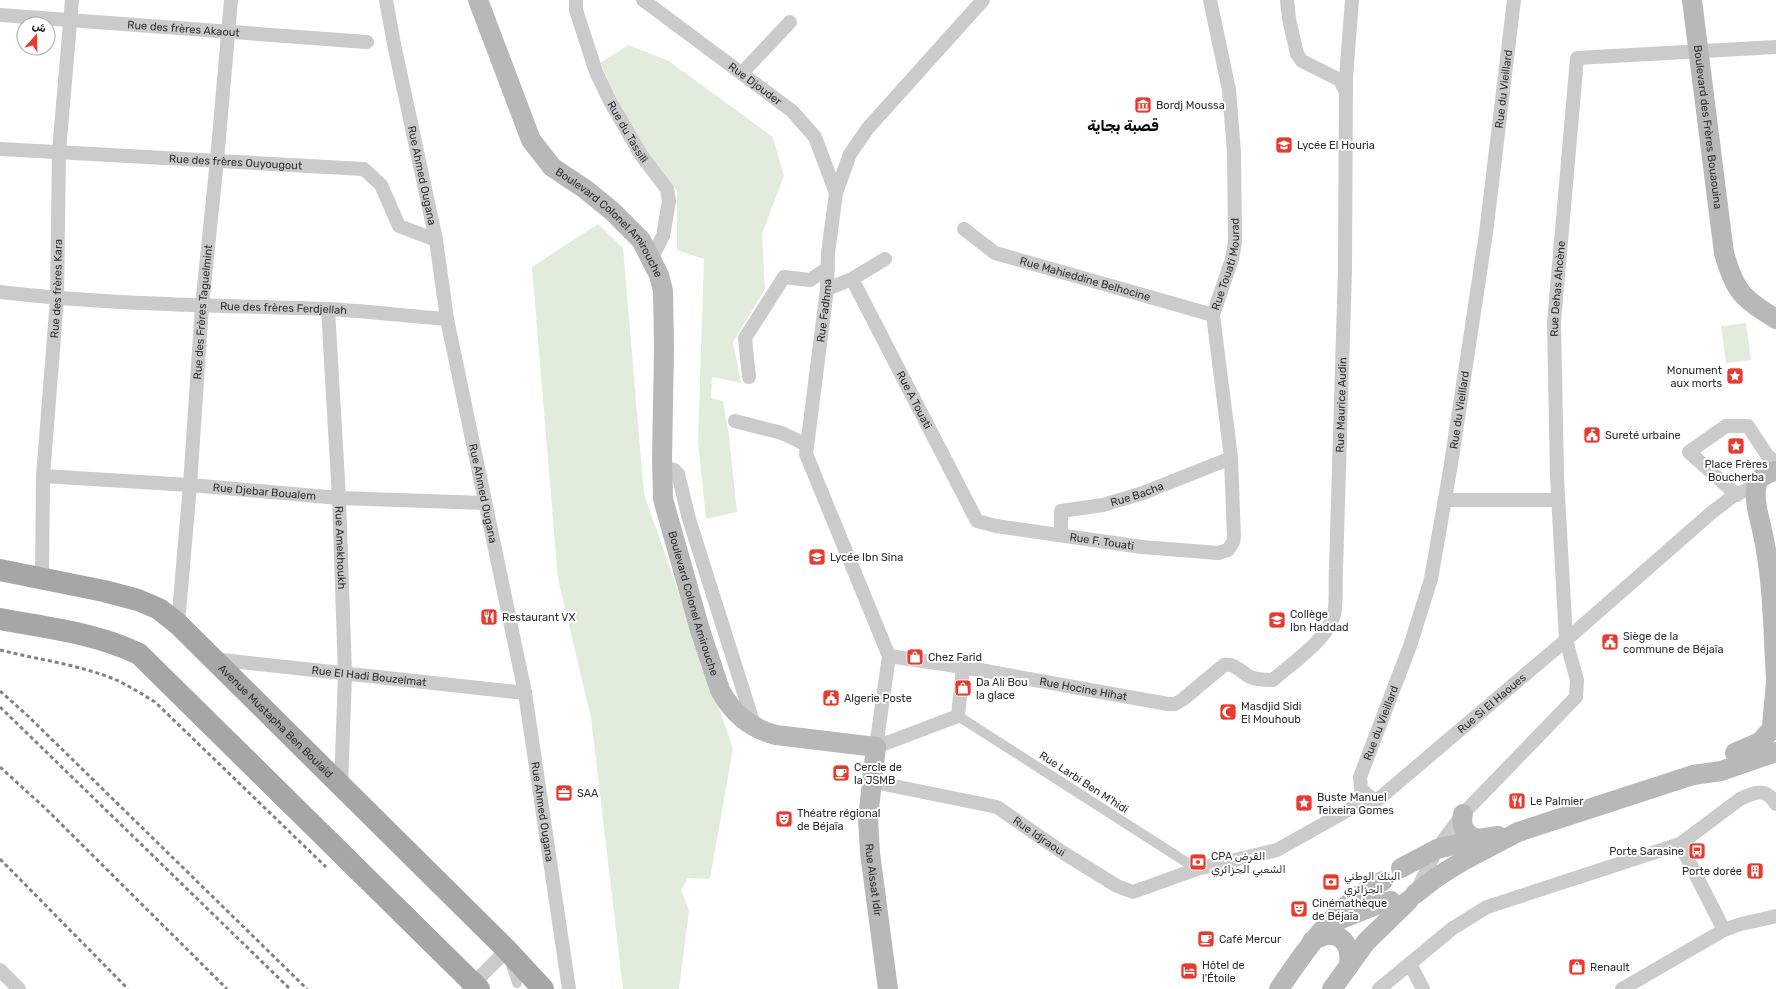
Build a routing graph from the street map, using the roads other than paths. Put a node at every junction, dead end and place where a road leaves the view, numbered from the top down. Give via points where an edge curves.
1 (72, 0) edge
2 (231, 0) edge
3 (386, 0) edge
4 (478, 0) edge
5 (576, 0) edge
6 (643, 0) edge
7 (983, 0) edge
8 (1210, 0) edge
9 (1287, 0) edge
10 (1352, 0) edge
11 (1514, 0) edge
12 (1692, 0) edge
13 (0, 15) edge
14 (70, 19) junction
15 (790, 22) dead end
16 (229, 32) junction
17 (367, 42) dead end
18 (1776, 47) edge
19 (1698, 51) junction
20 (742, 73) junction
21 (1347, 92) junction
22 (0, 149) edge
23 (59, 151) junction
24 (217, 160) junction
25 (836, 177) junction
26 (964, 229) dead end
27 (436, 240) junction
28 (650, 259) junction
29 (885, 260) dead end
30 (828, 268) junction
31 (852, 279) junction
32 (827, 289) junction
33 (0, 292) edge
34 (57, 299) junction
35 (202, 306) junction
36 (328, 310) junction
37 (1213, 315) junction
38 (447, 319) junction
39 (1776, 319) edge
40 (749, 377) dead end
41 (735, 422) dead end
42 (807, 445) junction
43 (1230, 458) junction
44 (1776, 463) edge
45 (1776, 471) edge
46 (43, 476) junction
47 (190, 485) junction
48 (1757, 485) junction
49 (1737, 495) junction
50 (340, 498) junction
51 (1445, 500) junction
52 (1558, 500) junction
53 (485, 503) junction
54 (977, 520) joint
55 (1061, 535) junction
56 (1228, 550) joint
57 (0, 570) edge
58 (42, 578) junction
59 (0, 619) edge
60 (178, 624) junction
61 (1566, 640) junction
62 (888, 656) junction
63 (212, 659) junction
64 (963, 666) junction
65 (345, 674) junction
66 (1776, 679) edge
67 (1776, 682) edge
68 (525, 693) junction
69 (1158, 703) joint
70 (958, 716) junction
71 (1773, 732) edge
72 (876, 747) junction
73 (1776, 752) edge
74 (1693, 775) junction
75 (874, 782) junction
76 (341, 787) junction
77 (1375, 802) junction
78 (1776, 804) edge
79 (1463, 814) junction
80 (1518, 832) junction
81 (1478, 839) junction
82 (1680, 844) junction
83 (1437, 849) junction
84 (1197, 868) junction
85 (1401, 868) junction
86 (1396, 894) junction
87 (1776, 916) edge
88 (1724, 930) junction
89 (1312, 941) junction
90 (1366, 942) junction
91 (507, 950) junction
92 (1410, 964) junction
93 (1349, 966) junction
94 (0, 970) edge
95 (517, 983) dead end
96 (12, 988) edge
97 (476, 988) edge
98 (543, 989) edge
99 (569, 989) edge
100 (888, 989) edge
101 (1279, 989) edge
102 (1332, 989) edge
103 (1379, 989) edge
104 (1423, 989) edge
105 (1622, 989) edge

1 - 14 street, Rue des frères Kara
2 - 16 street, Rue des Frères Taguelmint
3 - 27 street, Rue Ahmed Ougana
4 - 28 main road, Boulevard Colonel Amirouche via 531,140 552,167 612,211 641,240
5 - 28 street, Rue du Tassili via 576,10 596,72 611,104 641,155 667,188 669,201 663,236
6 - 20 street, Rue Djouder
7 - 25 street, Rue Fadhma via 868,128
8 - 37 street, Rue Touati Mourad via 1229,90 1234,152 1235,242 1232,259
9 - 21 street via 1297,54 1302,61 1340,80
10 - 21 street, Rue Maurice Audin
11 - 51 street, Rue du Vieillard via 1486,233
12 - 19 main road, Boulevard des Frères Bouaouina
13 - 14 street, Rue des frères Akaout
14 - 16 street, Rue des frères Akaout
14 - 23 street, Rue des frères Kara
15 - 20 street
16 - 17 street, Rue des frères Akaout
16 - 24 street, Rue des Frères Taguelmint
18 - 19 street
19 - 39 main road, Boulevard des Frères Bouaouina via 1728,268 1739,291
19 - 52 street, Rue Dehas Ahcène via 1578,58 1554,322
20 - 25 street, Rue Djouder via 792,111 815,137
21 - 69 street, Rue Maurice Audin via 1345,268 1334,615 1321,638 1273,680 1250,677 1233,665 1224,665 1182,700 1175,704
22 - 23 street, Rue des frères Ouyougout
23 - 24 street, Rue des frères Ouyougout
23 - 34 street, Rue des frères Kara
24 - 27 street, Rue des frères Ouyougout via 364,169 381,185 399,226
24 - 35 street, Rue des Frères Taguelmint
25 - 30 street, Rue Fadhma
26 - 37 street, Rue Mahieddine Belhocine via 995,254
27 - 38 street, Rue Ahmed Ougana
28 - 72 main road, Boulevard Colonel Amirouche via 659,275 663,291 662,466 665,506 720,690 737,715 755,728 776,735
29 - 31 street
30 - 32 street, Rue Fadhma
30 - 40 street via 810,280 784,277 745,338
31 - 32 street
31 - 54 street, Rue A Touati
32 - 42 street, Rue Fadhma
33 - 34 street, Rue des frères Ferdjellah
34 - 35 street, Rue des frères Ferdjellah
34 - 46 street, Rue des frères Kara
35 - 36 street, Rue des frères Ferdjellah
35 - 47 street, Rue des Frères Taguelmint
36 - 38 street, Rue des frères Ferdjellah
36 - 50 street, Rue Amekhoukh
37 - 43 street, Rue Touati Mourad
38 - 53 street, Rue Ahmed Ougana
41 - 42 street via 792,437
42 - 62 street, Rue Fadhma via 806,454
43 - 55 street, Rue Bacha via 1130,497 1103,505 1061,511
43 - 56 street, Rue Touati Mourad via 1234,537
44 - 49 street via 1767,455 1748,426 1726,426 1689,452
45 - 48 main road via 1766,474
46 - 47 street, Rue Djebar Boualem
46 - 58 street, Rue des frères Kara
47 - 50 street, Rue Djebar Boualem
47 - 60 street, Rue des Frères Taguelmint
48 - 49 street, Rue Si El Haoues
48 - 66 main road via 1757,505 1769,558
49 - 61 street, Rue Si El Haoues via 1711,513
50 - 53 street, Rue Djebar Boualem
50 - 65 street, Rue Amekhoukh
51 - 52 street
51 - 77 street, Rue du Vieillard via 1431,579 1410,646 1360,777 1361,788
52 - 61 street, Rue Dehas Ahcène
53 - 68 street, Rue Ahmed Ougana
54 - 55 street, Rue F. Touati via 996,526
55 - 56 street, Rue F. Touati via 1142,547 1218,552
57 - 58 main road, Avenue Mustapha Ben Boulaid
58 - 60 main road, Avenue Mustapha Ben Boulaid via 138,600 159,609
59 - 97 main road via 121,644 139,654
60 - 63 main road, Avenue Mustapha Ben Boulaid
61 - 77 street, Rue Si El Haoues
61 - 79 street, Rue Dehas Ahcène via 1577,680 1576,697
62 - 64 street, Rue Hocine Hihat
62 - 72 street
63 - 65 street, Rue El Hadi Bouzelmat
63 - 76 main road, Avenue Mustapha Ben Boulaid
64 - 69 street, Rue Hocine Hihat
64 - 70 street
65 - 68 street, Rue El Hadi Bouzelmat
65 - 76 street, Rue Amekhoukh
67 - 71 main road
68 - 99 street, Rue Ahmed Ougana
70 - 72 street
70 - 84 street, Rue Larbi Ben M'hidi
71 - 74 main road via 1760,742 1718,759
72 - 75 main road, Rue Aissat Idir
73 - 74 main road via 1721,771
74 - 80 main road
75 - 84 street, Rue Idjraoui via 997,807 1062,852 1117,886 1133,892
75 - 100 main road, Rue Aissat Idir via 868,818 870,853
76 - 91 main road, Avenue Mustapha Ben Boulaid
77 - 84 street, Rue Si El Haoues via 1350,809 1277,850
78 - 82 street via 1766,793 1750,794
79 - 81 main road via 1464,830
79 - 83 street, Rue Dehas Ahcène
80 - 81 main road
80 - 86 main road via 1437,877
81 - 83 main road
82 - 88 street
82 - 92 street via 1487,907 1453,928
83 - 85 main road
83 - 86 street, Rue Dehas Ahcène
85 - 86 main road via 1390,871
85 - 86 main road via 1412,873 1417,884
86 - 89 main road via 1370,887 1347,905
86 - 90 main road
86 - 90 main road
87 - 88 street
88 - 105 street
89 - 93 main road via 1323,935 1337,936 1347,945 1350,952
89 - 101 main road
90 - 93 main road
91 - 95 street
91 - 97 street
91 - 98 main road, Avenue Mustapha Ben Boulaid
92 - 103 street
92 - 104 street
93 - 102 main road
94 - 96 street

